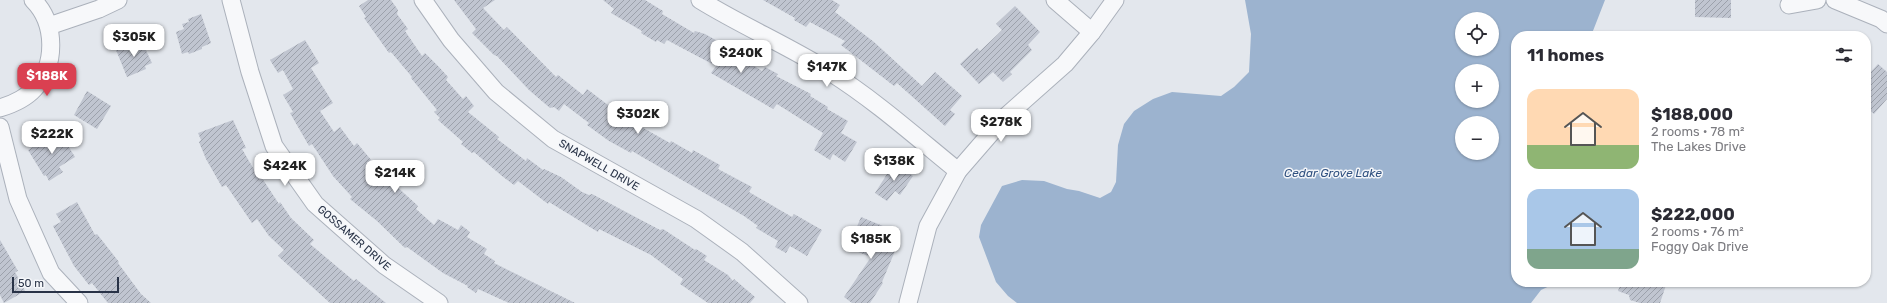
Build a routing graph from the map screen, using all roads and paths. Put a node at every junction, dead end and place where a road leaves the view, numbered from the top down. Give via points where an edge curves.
1 (33, 0) edge
2 (118, 0) edge
3 (231, 0) edge
4 (423, 0) edge
5 (700, 0) edge
6 (1055, 0) edge
7 (1115, 0) edge
8 (1817, 0) edge
9 (1835, 0) edge
10 (1789, 5) dead end
11 (1887, 24) edge
12 (49, 26) junction
13 (1092, 32) junction
14 (0, 108) edge
15 (0, 128) edge
16 (958, 171) junction
17 (78, 303) edge
18 (439, 303) edge
19 (798, 303) edge
20 (908, 303) edge

1 - 12 street
2 - 12 street
3 - 18 street, GOSSAMER DRIVE via 250,72 274,146 315,204 384,265
4 - 19 street, SNAPWELL DRIVE via 450,40 496,92 553,139 696,219 742,252
5 - 16 street via 831,72 882,108
6 - 13 street
7 - 13 street
8 - 10 street
9 - 11 street via 1881,19
12 - 14 street via 52,48 46,70 35,89 17,103
13 - 16 street via 1064,64 1004,118
15 - 17 street via 18,199 51,273
16 - 20 street via 928,226

